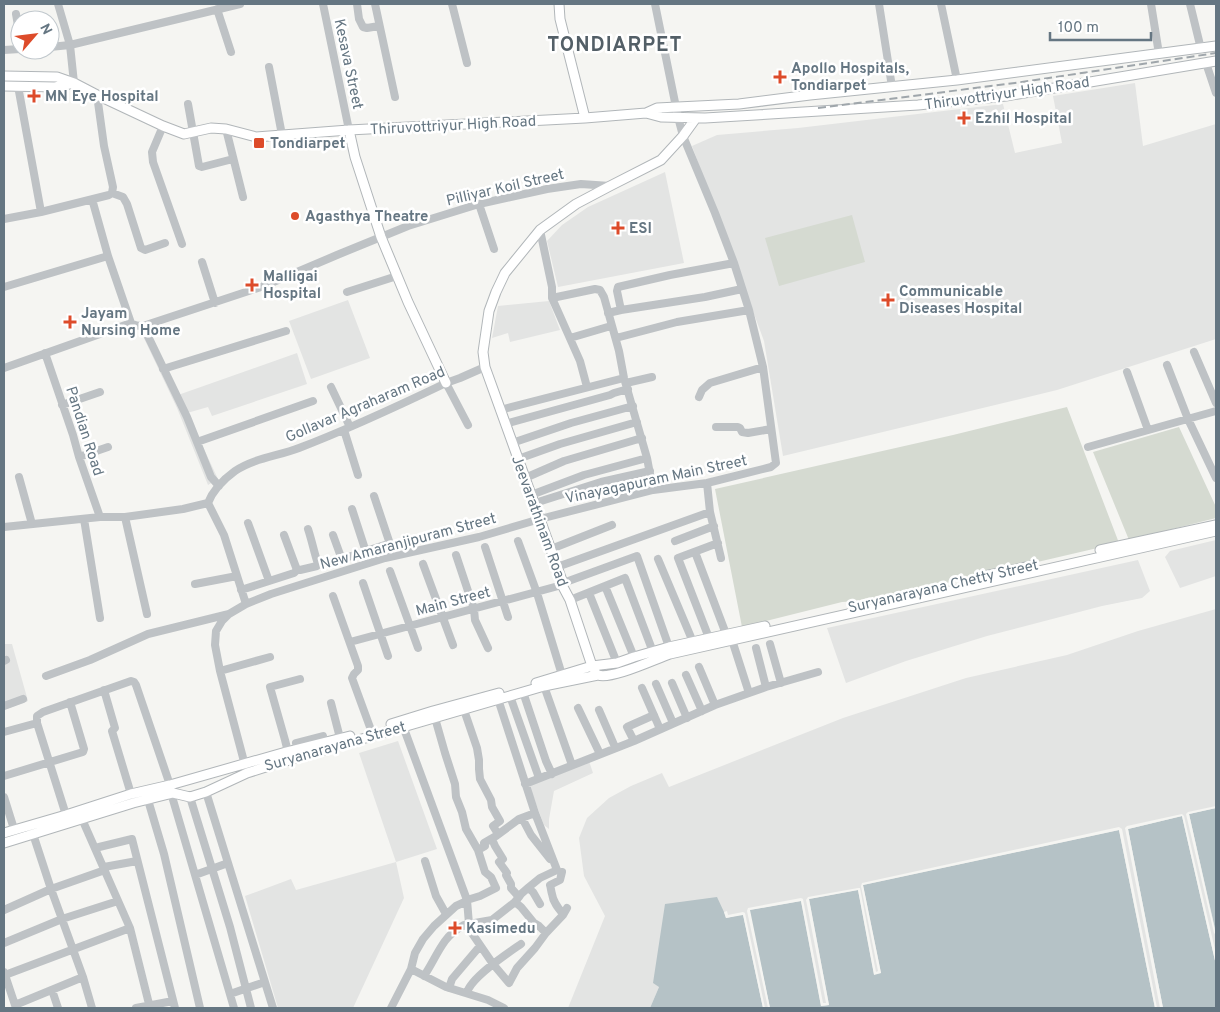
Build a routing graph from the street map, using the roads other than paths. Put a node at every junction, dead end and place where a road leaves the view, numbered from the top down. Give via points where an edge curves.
1 (58, 4) edge
2 (240, 4) edge
3 (323, 4) edge
4 (357, 4) edge
5 (375, 4) edge
6 (452, 4) edge
7 (559, 4) edge
8 (655, 4) edge
9 (879, 4) edge
10 (941, 4) edge
11 (1150, 4) edge
12 (1190, 4) edge
13 (217, 9) junction
14 (379, 26) junction
15 (70, 45) junction
16 (60, 46) edge
17 (1216, 46) edge
18 (1201, 49) junction
19 (231, 52) dead end
20 (1159, 54) junction
21 (1123, 59) junction
22 (1216, 60) edge
23 (467, 63) dead end
24 (1206, 63) junction
25 (269, 67) dead end
26 (4, 76) edge
27 (1125, 76) junction
28 (957, 80) junction
29 (74, 83) junction
30 (4, 86) edge
31 (18, 86) junction
32 (892, 87) junction
33 (1216, 93) edge
34 (97, 95) junction
35 (395, 97) dead end
36 (188, 104) dead end
37 (676, 108) junction
38 (646, 113) junction
39 (585, 118) junction
40 (678, 118) junction
41 (696, 118) junction
42 (163, 126) junction
43 (226, 129) junction
44 (349, 130) junction
45 (192, 132) junction
46 (282, 135) junction
47 (682, 136) junction
48 (233, 159) junction
49 (610, 186) junction
50 (112, 193) junction
51 (243, 197) dead end
52 (92, 199) junction
53 (480, 204) junction
54 (41, 212) junction
55 (4, 219) edge
56 (540, 230) junction
57 (380, 237) junction
58 (164, 243) dead end
59 (182, 244) dead end
60 (494, 249) dead end
61 (108, 256) junction
62 (202, 262) dead end
63 (734, 263) junction
64 (398, 276) junction
65 (4, 287) edge
66 (742, 289) junction
67 (347, 292) dead end
68 (552, 298) junction
69 (215, 303) junction
70 (621, 310) junction
71 (749, 310) junction
72 (608, 313) junction
73 (131, 323) junction
74 (143, 326) junction
75 (611, 326) junction
76 (286, 332) dead end
77 (570, 338) junction
78 (616, 338) junction
79 (1194, 352) dead end
80 (45, 353) junction
81 (1167, 365) dead end
82 (485, 367) junction
83 (763, 367) junction
84 (4, 368) edge
85 (163, 369) junction
86 (1127, 372) dead end
87 (652, 377) dead end
88 (446, 383) junction
89 (626, 384) junction
90 (331, 387) dead end
91 (587, 387) junction
92 (100, 392) dead end
93 (699, 397) dead end
94 (313, 401) dead end
95 (1216, 403) edge
96 (62, 405) junction
97 (633, 406) junction
98 (500, 410) junction
99 (1216, 411) edge
100 (1188, 419) junction
101 (637, 422) junction
102 (505, 424) junction
103 (468, 425) dead end
104 (716, 427) dead end
105 (347, 429) junction
106 (771, 429) junction
107 (1148, 430) junction
108 (642, 438) junction
109 (197, 442) junction
110 (512, 442) junction
111 (108, 447) dead end
112 (1088, 447) dead end
113 (79, 457) junction
114 (647, 458) junction
115 (518, 459) junction
116 (650, 471) junction
117 (358, 475) dead end
118 (19, 476) dead end
119 (525, 478) junction
120 (1216, 478) edge
121 (707, 483) junction
122 (219, 486) junction
123 (653, 490) junction
124 (374, 496) dead end
125 (533, 499) junction
126 (208, 503) junction
127 (352, 509) dead end
128 (710, 512) junction
129 (100, 517) junction
130 (125, 517) junction
131 (84, 519) junction
132 (540, 519) junction
133 (248, 523) dead end
134 (32, 524) junction
135 (1216, 524) edge
136 (612, 525) dead end
137 (714, 526) junction
138 (4, 527) edge
139 (308, 529) dead end
140 (1216, 531) edge
141 (284, 535) dead end
142 (333, 535) dead end
143 (518, 541) dead end
144 (675, 541) dead end
145 (718, 543) junction
146 (485, 547) dead end
147 (365, 549) junction
148 (551, 549) junction
149 (695, 552) junction
150 (456, 555) dead end
151 (341, 557) junction
152 (721, 558) dead end
153 (658, 559) dead end
154 (318, 564) junction
155 (422, 564) dead end
156 (557, 566) junction
157 (297, 570) junction
158 (390, 571) dead end
159 (237, 576) junction
160 (269, 581) junction
161 (363, 583) dead end
162 (195, 584) dead end
163 (563, 584) junction
164 (605, 586) junction
165 (241, 590) junction
166 (537, 593) junction
167 (589, 593) junction
168 (334, 596) dead end
169 (570, 600) junction
170 (503, 601) junction
171 (246, 604) junction
172 (474, 610) junction
173 (147, 614) dead end
174 (229, 614) junction
175 (508, 617) dead end
176 (100, 618) dead end
177 (442, 618) junction
178 (410, 626) junction
179 (381, 634) junction
180 (729, 637) junction
181 (709, 638) junction
182 (350, 642) junction
183 (692, 642) junction
184 (770, 644) dead end
185 (453, 645) dead end
186 (418, 648) dead end
187 (488, 648) dead end
188 (756, 648) dead end
189 (670, 651) junction
190 (653, 652) junction
191 (388, 656) dead end
192 (270, 657) dead end
193 (634, 657) junction
194 (617, 663) junction
195 (592, 666) junction
196 (699, 667) dead end
197 (220, 671) junction
198 (818, 672) dead end
199 (562, 675) junction
200 (598, 675) junction
201 (686, 675) dead end
202 (46, 676) dead end
203 (300, 679) dead end
204 (672, 683) dead end
205 (781, 683) junction
206 (656, 684) dead end
207 (544, 686) junction
208 (766, 687) junction
209 (642, 688) dead end
210 (104, 690) junction
211 (523, 692) junction
212 (749, 693) junction
213 (510, 696) junction
214 (23, 699) dead end
215 (498, 700) junction
216 (70, 702) junction
217 (331, 703) dead end
218 (4, 706) edge
219 (715, 706) junction
220 (578, 708) dead end
221 (464, 710) junction
222 (600, 710) dead end
223 (702, 712) junction
224 (654, 715) junction
225 (435, 718) junction
226 (687, 718) junction
227 (37, 723) junction
228 (673, 724) junction
229 (403, 726) junction
230 (371, 730) junction
231 (660, 730) junction
232 (4, 732) edge
233 (340, 738) junction
234 (634, 741) junction
235 (324, 742) junction
236 (296, 743) dead end
237 (615, 747) junction
238 (286, 752) junction
239 (600, 754) junction
240 (50, 761) junction
241 (572, 766) junction
242 (246, 769) junction
243 (552, 774) junction
244 (4, 776) edge
245 (539, 778) junction
246 (525, 784) junction
247 (170, 789) junction
248 (206, 792) junction
249 (132, 794) junction
250 (4, 797) edge
251 (190, 797) junction
252 (148, 800) junction
253 (535, 813) junction
254 (66, 815) junction
255 (522, 818) junction
256 (82, 819) junction
257 (14, 829) junction
258 (4, 833) edge
259 (33, 834) junction
260 (495, 836) junction
261 (4, 843) edge
262 (95, 848) junction
263 (478, 850) junction
264 (138, 861) junction
265 (425, 861) dead end
266 (553, 861) junction
267 (228, 863) junction
268 (104, 869) junction
269 (212, 869) junction
270 (562, 872) dead end
271 (195, 875) junction
272 (528, 888) junction
273 (51, 889) junction
274 (517, 900) junction
275 (118, 901) junction
276 (467, 901) junction
277 (540, 904) dead end
278 (4, 910) edge
279 (446, 914) junction
280 (62, 919) junction
281 (247, 924) junction
282 (468, 925) junction
283 (130, 928) junction
284 (230, 929) junction
285 (546, 933) junction
286 (4, 943) edge
287 (521, 944) dead end
288 (480, 946) junction
289 (73, 949) junction
290 (493, 964) junction
291 (411, 969) junction
292 (4, 973) edge
293 (424, 976) junction
294 (83, 977) junction
295 (265, 982) junction
296 (246, 988) junction
297 (449, 988) junction
298 (52, 990) junction
299 (230, 994) junction
300 (467, 994) junction
301 (174, 1005) edge
302 (15, 1007) edge
303 (150, 1007) edge
304 (58, 1008) edge
305 (92, 1008) edge
306 (136, 1008) edge
307 (200, 1008) edge
308 (234, 1008) edge
309 (251, 1008) edge
310 (273, 1008) edge
311 (391, 1008) edge
312 (504, 1008) edge

1 - 15 street
2 - 13 street
3 - 44 street, Kesava Street
4 - 14 street via 363,27
5 - 14 street
6 - 23 street
7 - 39 main road
8 - 37 street
9 - 32 street
10 - 28 street
11 - 20 street
12 - 18 street
13 - 15 street
13 - 19 street
14 - 35 street
15 - 16 street
15 - 29 street
17 - 18 main road, Thiruvottriyur High Road
18 - 20 main road, Thiruvottriyur High Road
20 - 21 main road, Thiruvottriyur High Road
21 - 27 main road
21 - 28 main road, Thiruvottriyur High Road
22 - 24 main road, Thiruvottriyur High Road
24 - 27 main road, Thiruvottriyur High Road
24 - 33 street
25 - 46 street
26 - 29 main road, Thiruvottriyur High Road via 57,76
27 - 41 main road, Thiruvottriyur High Road via 1006,96 918,105
28 - 32 main road, Thiruvottriyur High Road
29 - 31 main road
29 - 34 main road, Thiruvottriyur High Road
30 - 31 main road
31 - 54 street
32 - 37 main road, Thiruvottriyur High Road
34 - 42 main road, Thiruvottriyur High Road
34 - 50 street
36 - 45 street
37 - 38 main road, Thiruvottriyur High Road via 657,108
37 - 40 street
38 - 39 main road, Thiruvottriyur High Road
38 - 40 main road, Thiruvottriyur High Road
39 - 44 main road, Thiruvottriyur High Road
40 - 41 main road, Thiruvottriyur High Road
40 - 47 street
41 - 47 main road, Jeevarathinam Road
42 - 45 main road, Thiruvottriyur High Road via 184,134
42 - 59 street via 152,152 153,162
43 - 45 main road, Thiruvottriyur High Road
43 - 46 main road, Thiruvottriyur High Road via 256,137
43 - 48 street
44 - 46 main road, Thiruvottriyur High Road
44 - 57 main road
45 - 48 street via 200,166
47 - 49 main road, Jeevarathinam Road via 661,160
47 - 63 street
48 - 51 street
49 - 53 street, Pilliyar Koil Street via 581,184
49 - 56 main road, Jeevarathinam Road via 576,204
50 - 52 street
50 - 58 street via 123,197 127,204 141,248 145,250
52 - 54 street
52 - 61 street
53 - 57 street, Pilliyar Koil Street
53 - 60 street
54 - 55 street
56 - 68 street
56 - 82 main road, Jeevarathinam Road via 505,273 496,292 489,311 483,352
57 - 64 main road
57 - 69 street, Pilliyar Koil Street
61 - 65 street
61 - 73 street
62 - 69 street
63 - 66 street
63 - 70 street via 618,287
64 - 67 street
64 - 88 main road
66 - 70 street
66 - 71 street
68 - 72 street via 600,290
68 - 77 street
69 - 74 street, Pilliyar Koil Street
70 - 72 street
71 - 78 street via 677,322
71 - 83 street
72 - 75 street
73 - 74 street
73 - 80 street
74 - 85 street
75 - 77 street
75 - 78 street
76 - 85 street
77 - 91 street
78 - 89 street
79 - 95 street
80 - 84 street
80 - 96 street, Pandian Road
81 - 100 street
82 - 88 street, Gollavar Agraharam Road
82 - 98 main road, Jeevarathinam Road
83 - 93 street via 710,383
83 - 106 street
85 - 109 street
86 - 107 street
87 - 89 street
88 - 103 street
88 - 105 street, Gollavar Agraharam Road
89 - 91 street
89 - 97 street
89 - 102 street via 610,395
90 - 105 street
91 - 98 street
92 - 96 street
94 - 109 street
96 - 113 street, Pandian Road
97 - 101 street
97 - 110 street
98 - 102 main road, Jeevarathinam Road
99 - 100 street
100 - 107 street
100 - 120 street
101 - 108 street
101 - 115 street
102 - 110 main road, Jeevarathinam Road
104 - 106 street via 738,427 748,433
105 - 117 street
105 - 122 street, Gollavar Agraharam Road via 248,464
106 - 121 street, Vinayagapuram Main Street via 776,463
107 - 112 street
108 - 114 street
108 - 119 street via 564,461
109 - 122 street via 211,477
110 - 115 main road, Jeevarathinam Road
111 - 113 street
113 - 129 street, Pandian Road
114 - 116 street
114 - 125 street via 584,475
115 - 119 main road, Jeevarathinam Road
116 - 123 street
116 - 125 street
118 - 134 street
119 - 125 main road, Jeevarathinam Road
121 - 123 street, Vinayagapuram Main Street
121 - 128 street
122 - 126 street, Gollavar Agraharam Road
123 - 132 street, Vinayagapuram Main Street
124 - 147 street via 389,543
125 - 132 main road, Jeevarathinam Road
126 - 130 street
126 - 159 street via 224,535
127 - 147 street
128 - 137 street
128 - 156 street
129 - 130 street
129 - 131 street
130 - 173 street
131 - 134 street
131 - 176 street
132 - 148 main road, Jeevarathinam Road
132 - 171 street, New Amaranjipuram Street via 479,537 385,558
133 - 160 street
134 - 138 street
135 - 180 main road, Suryanarayana Chetty Street
136 - 148 street
137 - 144 street
137 - 145 street
139 - 154 street
140 - 180 main road, Suryanarayana Chetty Street
141 - 157 street
142 - 151 street
143 - 166 street
145 - 149 street
145 - 152 street
146 - 170 street
147 - 151 street via 364,552
148 - 156 main road, Jeevarathinam Road
149 - 180 street
149 - 181 street via 678,558
150 - 172 street
151 - 154 street
153 - 183 street
154 - 157 street
155 - 177 street
156 - 163 main road, Jeevarathinam Road
157 - 160 street
158 - 178 street
159 - 162 street
159 - 165 street
160 - 165 street
161 - 179 street
163 - 166 street, Main Street
163 - 169 main road, Jeevarathinam Road
163 - 189 street, Main Street via 637,556
164 - 167 street
164 - 190 street via 625,578
164 - 193 street
165 - 171 street
166 - 170 street, Main Street
166 - 199 street
167 - 169 street
167 - 194 street
168 - 182 street
169 - 195 main road, Jeevarathinam Road
170 - 172 street, Main Street
170 - 175 street
171 - 174 street, New Amaranjipuram Street
172 - 177 street, Main Street
172 - 187 street via 475,620
174 - 197 street via 216,631
174 - 202 street via 148,634
177 - 178 street, Main Street
177 - 185 street
178 - 179 street, Main Street
178 - 186 street
179 - 182 street, Main Street
179 - 191 street
180 - 181 main road, Suryanarayana Chetty Street
180 - 189 main road, Suryanarayana Chetty Street
180 - 212 street
181 - 183 main road, Suryanarayana Chetty Street
182 - 230 street via 359,668 352,678
183 - 189 main road, Suryanarayana Chetty Street
184 - 205 street
188 - 208 street
189 - 190 main road, Suryanarayana Street
189 - 200 main road, Suryanarayana Street via 620,673
190 - 193 main road, Suryanarayana Street
192 - 197 street
193 - 194 main road, Suryanarayana Street
194 - 195 main road, Suryanarayana Street
195 - 199 main road, Suryanarayana Street
195 - 200 main road, Jeevarathinam Road
196 - 219 street
197 - 242 street
198 - 205 street
199 - 230 main road, Suryanarayana Street
200 - 207 main road, Suryanarayana Street
201 - 223 street
203 - 238 street via 270,687 284,733
204 - 226 street
205 - 208 street
206 - 228 street
207 - 211 main road, Suryanarayana Street
207 - 241 street
208 - 212 street
209 - 224 street
210 - 216 street
210 - 247 street via 134,682
210 - 249 street via 115,728 112,731
211 - 213 main road, Suryanarayana Street
211 - 243 street
212 - 219 street
213 - 215 main road, Suryanarayana Street
213 - 245 street
214 - 218 street
215 - 221 main road, Suryanarayana Street
215 - 246 street
216 - 227 street via 40,713
216 - 240 street via 83,752
217 - 233 street
219 - 223 street
220 - 239 street
221 - 225 main road, Suryanarayana Street
221 - 260 street via 477,748 480,779 500,822 493,826
222 - 237 street
223 - 226 street
224 - 231 street
224 - 234 street via 627,727
225 - 229 main road, Suryanarayana Street
225 - 263 street via 466,829
226 - 228 street
227 - 232 street
227 - 240 street
228 - 231 street
229 - 242 main road, Suryanarayana Street
229 - 276 street
230 - 233 main road, Suryanarayana Street
231 - 234 street
233 - 235 main road, Suryanarayana Street
234 - 237 street
235 - 236 street via 323,736
235 - 238 main road, Suryanarayana Street
237 - 239 street
238 - 242 main road, Suryanarayana Street
239 - 241 street
240 - 244 street
240 - 254 street
241 - 243 street
242 - 247 main road, Suryanarayana Street
242 - 248 main road, Suryanarayana Street
243 - 245 street
245 - 246 street
246 - 253 street
247 - 249 main road, Suryanarayana Street
247 - 251 main road, Suryanarayana Street via 173,793
247 - 252 main road, Suryanarayana Street
247 - 271 street
248 - 251 main road, Suryanarayana Street
248 - 267 street
249 - 254 main road, Suryanarayana Street
250 - 257 street
251 - 269 street
252 - 256 main road, Suryanarayana Street
252 - 307 street
253 - 255 street
253 - 266 street
254 - 257 main road, Suryanarayana Street
255 - 260 street
255 - 266 street
256 - 259 main road, Suryanarayana Street
256 - 262 street
257 - 258 main road, Suryanarayana Street
259 - 261 main road, Suryanarayana Street
259 - 273 street
260 - 263 street
260 - 274 street via 495,846 503,859 499,862 507,873
262 - 264 street via 132,839
262 - 268 street
263 - 276 street via 485,872 496,888
264 - 268 street
264 - 301 street
265 - 279 street via 436,896
266 - 272 street via 557,870
267 - 269 street
267 - 281 street
268 - 273 street
268 - 275 street
269 - 271 street
269 - 284 street
270 - 285 street via 560,880 550,886 556,904 565,911
271 - 299 street
272 - 274 street
272 - 277 street
273 - 278 street
273 - 280 street
274 - 282 street via 492,920
274 - 285 street
275 - 280 street
275 - 283 street
276 - 279 street
276 - 282 street
279 - 291 street via 423,939
280 - 286 street
280 - 289 street
281 - 284 street
281 - 295 street
282 - 288 street
282 - 293 street via 457,929 446,940
283 - 289 street
283 - 303 street
284 - 296 street
285 - 290 street via 509,983
287 - 290 street
288 - 290 street
288 - 297 street
289 - 292 street
289 - 294 street
290 - 300 street via 470,986
291 - 293 street
291 - 311 street
292 - 302 street
293 - 297 street
294 - 298 street
294 - 305 street
295 - 296 street
295 - 310 street
296 - 299 street
296 - 309 street
297 - 300 street
298 - 302 street
298 - 304 street
299 - 308 street
300 - 312 street
301 - 303 street
303 - 306 street

